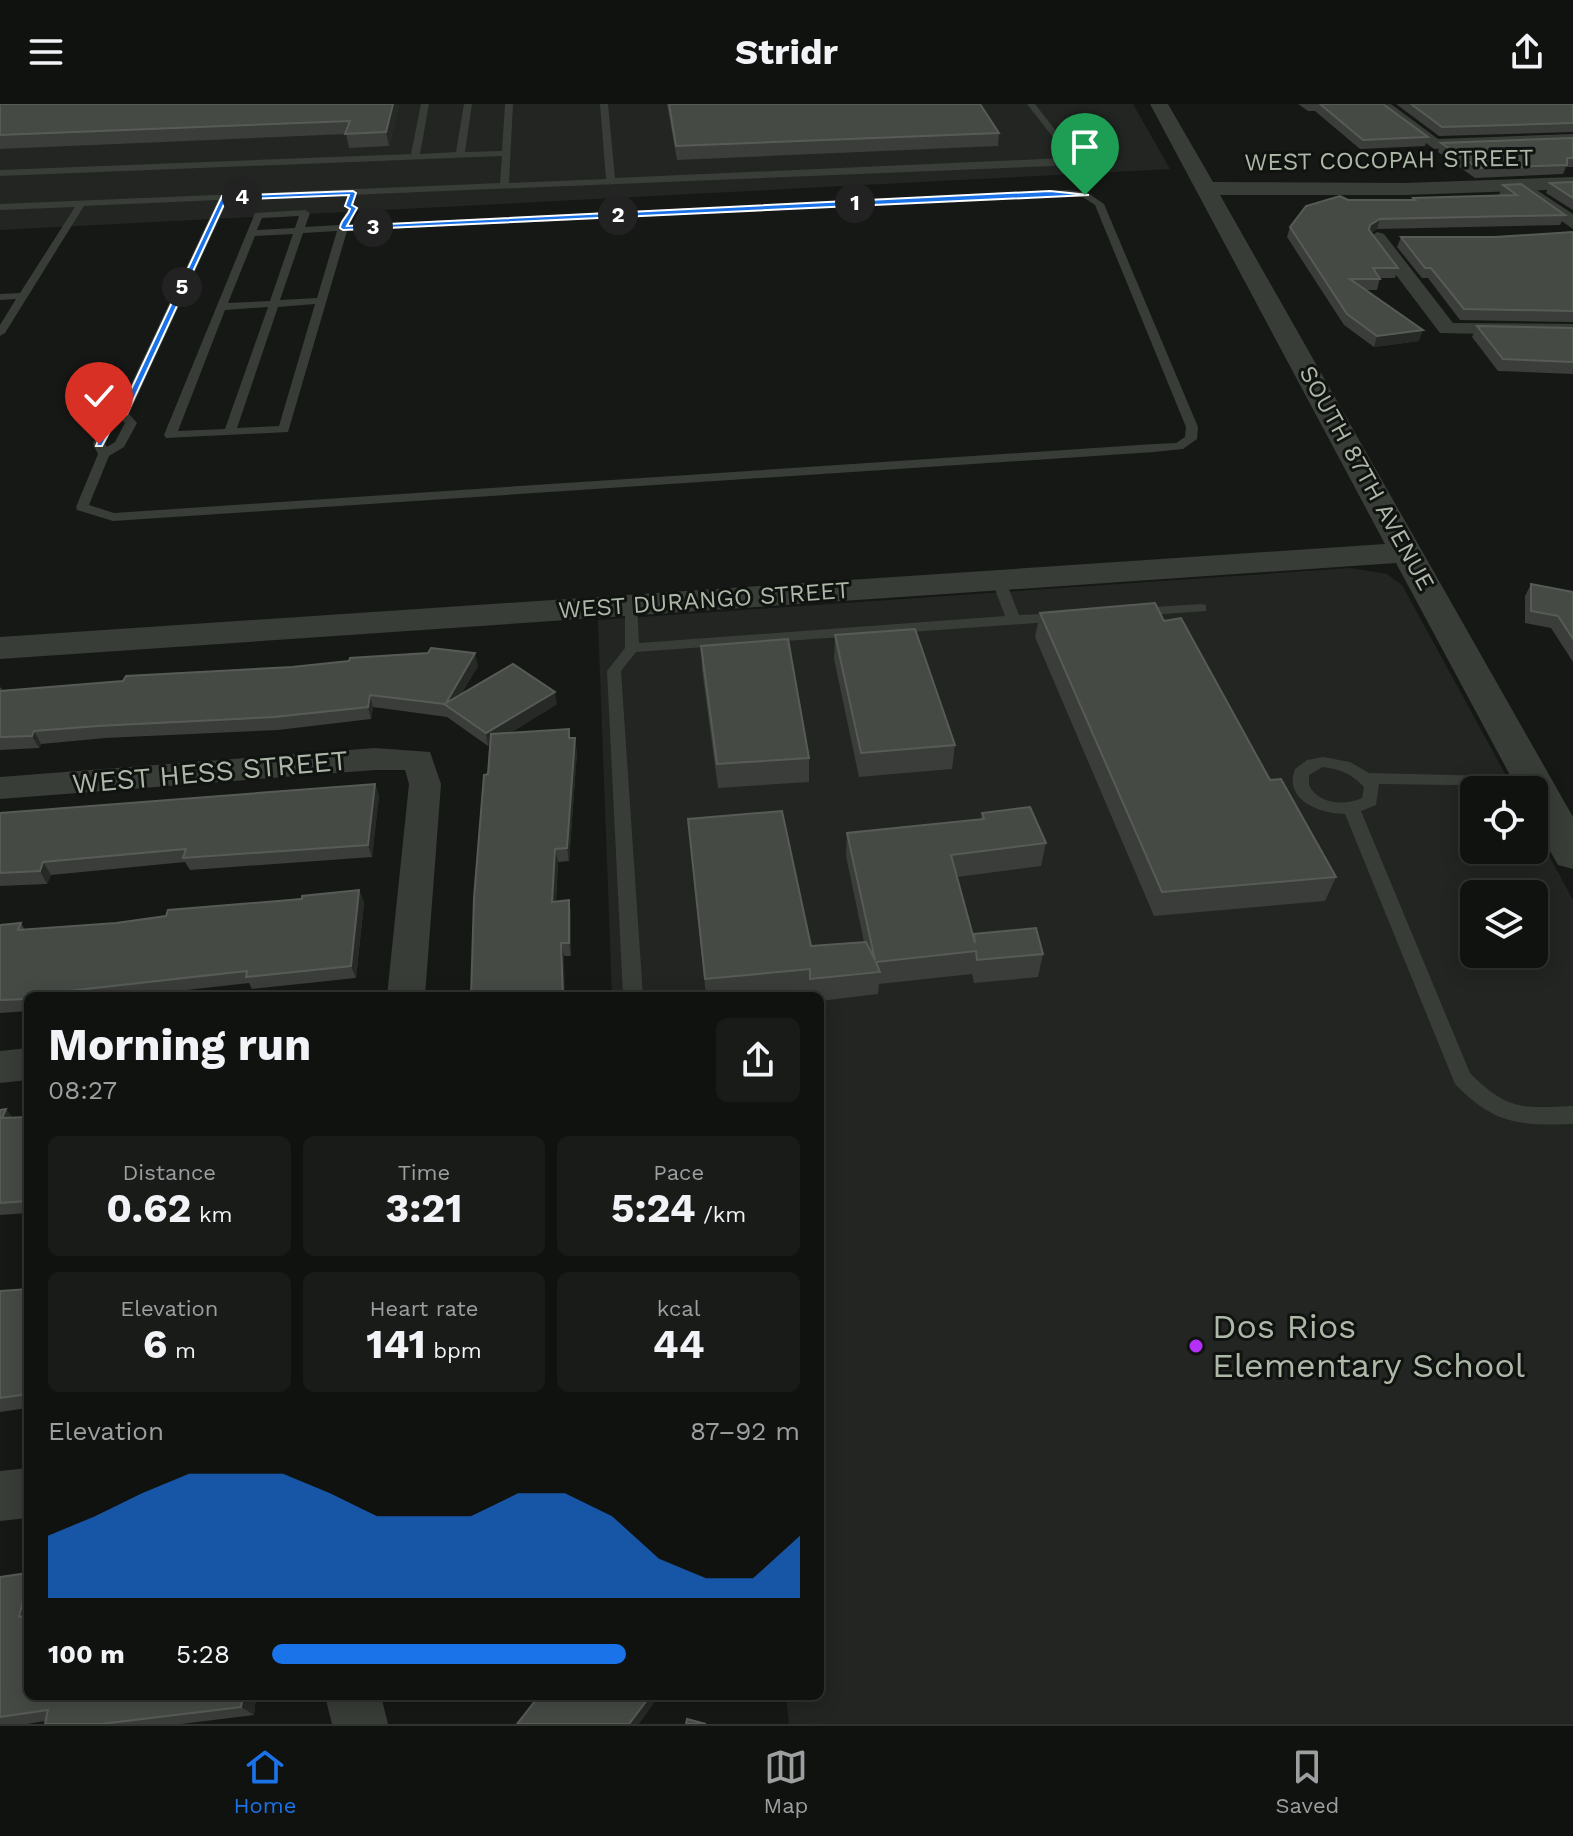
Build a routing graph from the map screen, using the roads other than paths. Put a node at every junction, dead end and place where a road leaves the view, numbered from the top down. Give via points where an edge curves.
1 (425, 104) edge
2 (468, 104) edge
3 (509, 104) edge
4 (604, 104) edge
5 (1031, 104) edge
6 (1159, 104) edge
7 (1381, 104) edge
8 (1573, 139) edge
9 (506, 153) junction
10 (460, 155) junction
11 (415, 157) junction
12 (0, 173) edge
13 (611, 181) junction
14 (1573, 183) edge
15 (1521, 185) junction
16 (504, 186) junction
17 (1205, 188) junction
18 (353, 193) junction
19 (224, 198) junction
20 (81, 204) junction
21 (0, 207) edge
22 (344, 225) junction
23 (1568, 230) edge
24 (299, 231) junction
25 (251, 233) junction
26 (1405, 238) edge
27 (23, 296) junction
28 (0, 297) edge
29 (322, 301) junction
30 (274, 304) junction
31 (221, 307) junction
32 (1573, 330) edge
33 (0, 333) edge
34 (230, 432) junction
35 (1408, 552) junction
36 (998, 579) junction
37 (630, 605) junction
38 (1201, 608) dead end
39 (1128, 613) edge
40 (1085, 616) edge
41 (1014, 620) junction
42 (0, 648) edge
43 (632, 648) junction
44 (1530, 776) edge
45 (1366, 778) junction
46 (1460, 780) edge
47 (0, 788) edge
48 (1548, 808) edge
49 (1352, 810) junction
50 (1573, 854) edge
51 (406, 992) edge
52 (633, 992) edge
53 (24, 1064) edge
54 (0, 1067) edge
55 (1573, 1115) edge
56 (24, 1493) edge
57 (0, 1496) edge
58 (354, 1700) edge
59 (360, 1724) edge

1 - 11 lane
2 - 10 lane
3 - 9 lane
4 - 13 lane
5 - 13 lane via 1070,154 1067,160
6 - 17 street, SOUTH 87TH AVENUE
7 - 8 street via 1434,144
9 - 10 lane
9 - 16 lane
10 - 11 lane
11 - 12 lane
13 - 16 lane
14 - 15 street, WEST COCOPAH STREET
15 - 17 street, WEST COCOPAH STREET
15 - 23 street
16 - 18 lane
17 - 35 street, SOUTH 87TH AVENUE
18 - 19 lane
18 - 22 lane via 348,206 352,214
19 - 20 lane
19 - 22 lane via 123,414 131,423 120,444 104,454 82,507 113,517 1154,448 1191,439 1192,427 1099,204 1085,195
20 - 21 lane
20 - 27 lane
22 - 24 lane
22 - 29 lane
24 - 25 lane
24 - 25 lane via 305,213 258,215
24 - 30 lane
25 - 31 lane
26 - 32 street via 1377,238 1447,329
27 - 28 lane
27 - 33 lane
29 - 30 lane
29 - 34 lane via 284,429
30 - 31 lane
30 - 34 lane
31 - 34 lane via 170,435
35 - 36 street, WEST DURANGO STREET
35 - 44 street, SOUTH 87TH AVENUE
36 - 37 street, WEST DURANGO STREET
36 - 41 lane
37 - 42 street, WEST DURANGO STREET
37 - 43 lane
38 - 39 lane
40 - 41 lane
41 - 43 lane
43 - 52 lane via 614,671
45 - 46 lane
45 - 49 lane via 1373,794 1370,801
45 - 49 lane via 1334,762 1313,764 1301,773 1301,788 1315,801
47 - 51 street, WEST HESS STREET via 419,760 425,784
48 - 50 street, SOUTH 87TH AVENUE
49 - 55 lane via 1462,1078 1482,1101 1505,1114
53 - 54 street
56 - 57 street
58 - 59 street

